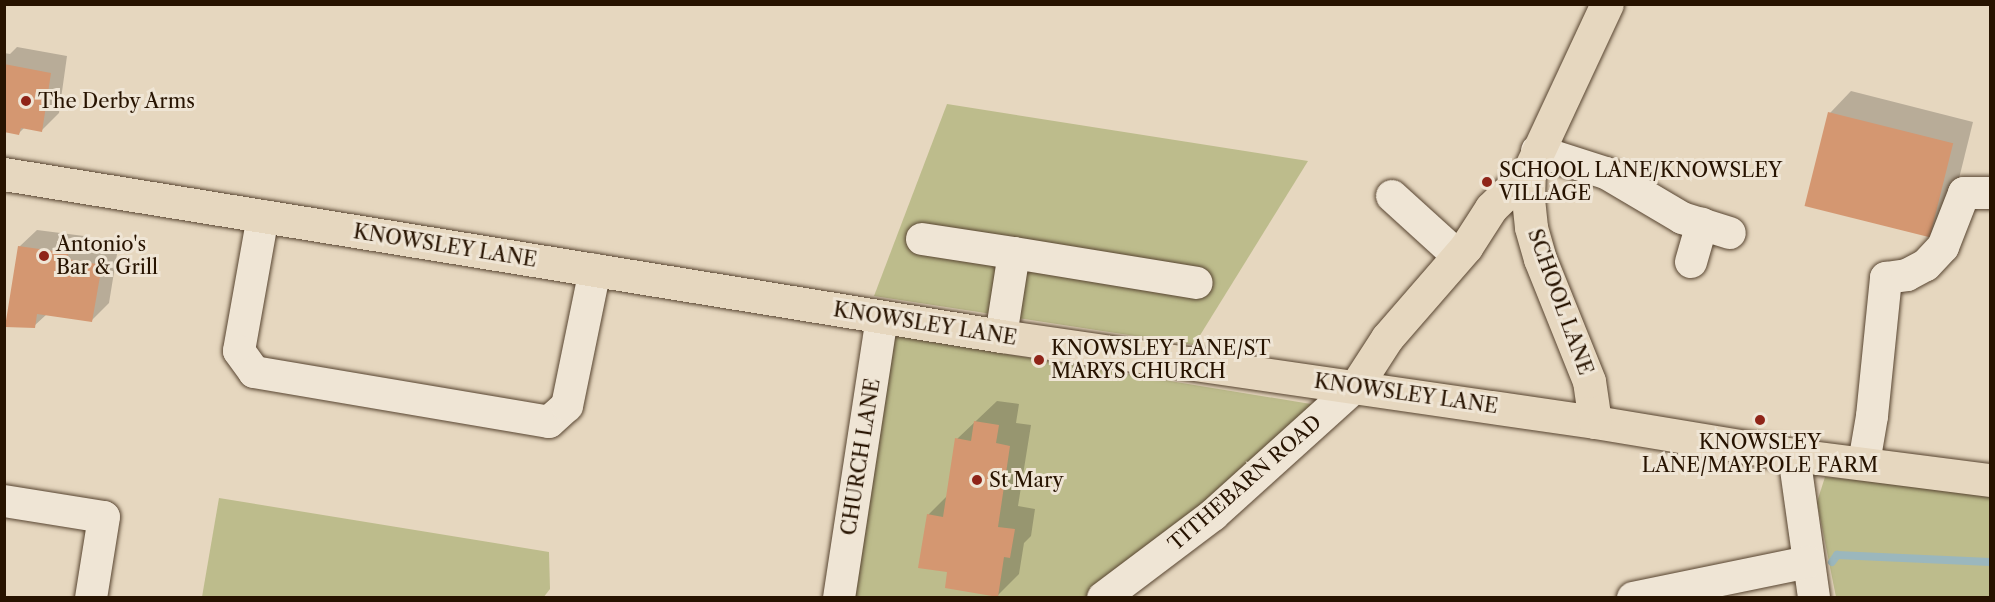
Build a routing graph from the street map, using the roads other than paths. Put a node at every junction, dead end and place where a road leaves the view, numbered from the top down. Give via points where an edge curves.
1 (1607, 4) edge
2 (1533, 161) junction
3 (4, 174) edge
4 (1990, 193) edge
5 (1392, 196) dead end
6 (263, 216) junction
7 (921, 239) dead end
8 (1014, 253) junction
9 (1458, 256) junction
10 (1691, 262) dead end
11 (595, 270) junction
12 (1197, 283) dead end
13 (882, 317) junction
14 (1001, 336) junction
15 (1356, 386) junction
16 (1595, 422) junction
17 (1794, 454) junction
18 (1864, 463) junction
19 (1990, 480) edge
20 (4, 501) edge
21 (1808, 562) junction
22 (91, 597) edge
23 (839, 597) edge
24 (1103, 597) edge
25 (1633, 597) edge
26 (1814, 597) edge

1 - 2 main road, SCHOOL LANE
2 - 9 main road, SCHOOL LANE via 1491,208
2 - 10 street via 1606,173 1682,218 1716,229
2 - 16 main road, SCHOOL LANE via 1528,199 1531,227 1589,381
3 - 6 main road, KNOWSLEY LANE
4 - 18 street via 1964,193 1943,247 1926,265 1907,275 1886,278
5 - 9 street
6 - 11 main road, KNOWSLEY LANE
6 - 11 street via 239,351 254,372 549,422 567,406
7 - 8 street
8 - 12 street
8 - 14 street
9 - 15 main road, SCHOOL LANE via 1387,338
11 - 13 main road, KNOWSLEY LANE
13 - 14 main road, KNOWSLEY LANE
13 - 23 street, CHURCH LANE
14 - 15 main road, KNOWSLEY LANE
15 - 16 main road, KNOWSLEY LANE
15 - 24 street, TITHEBARN ROAD via 1213,515
16 - 17 main road, KNOWSLEY LANE
17 - 18 main road, KNOWSLEY LANE
17 - 21 street
18 - 19 main road, KNOWSLEY LANE
20 - 22 street via 104,517
21 - 25 street
21 - 26 street

